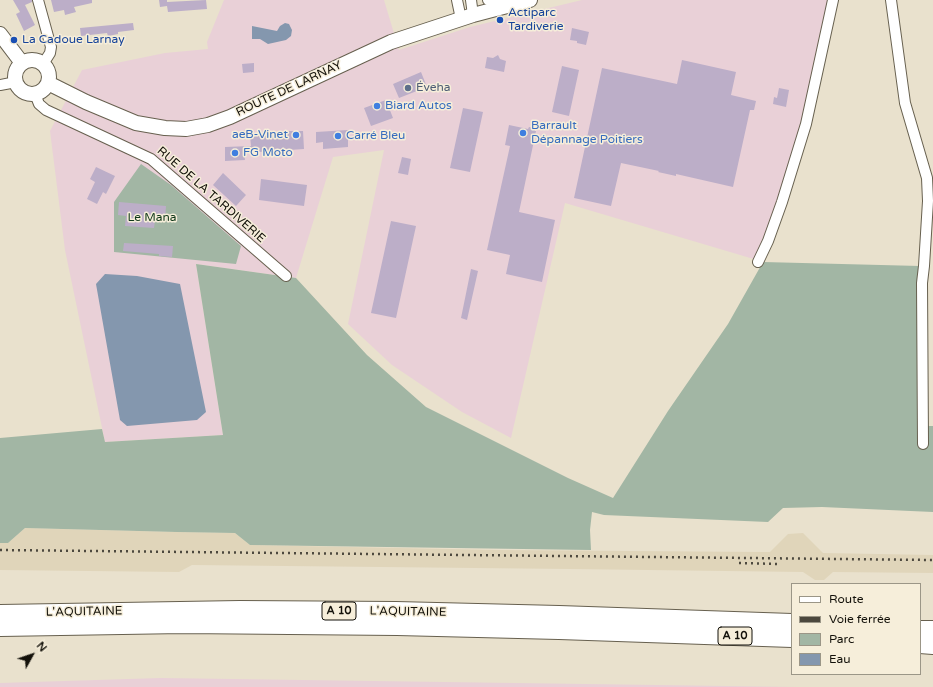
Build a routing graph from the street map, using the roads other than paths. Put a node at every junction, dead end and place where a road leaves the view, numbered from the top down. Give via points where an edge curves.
1 (38, 0) edge
2 (457, 0) edge
3 (471, 0) edge
4 (488, 0) edge
5 (530, 0) edge
6 (833, 0) edge
7 (892, 0) edge
8 (506, 6) junction
9 (467, 17) junction
10 (0, 34) edge
11 (22, 63) junction
12 (43, 64) junction
13 (16, 82) junction
14 (48, 83) junction
15 (0, 85) edge
16 (35, 94) junction
17 (758, 262) dead end
18 (286, 276) dead end
19 (923, 444) dead end
20 (0, 614) edge
21 (791, 623) edge
22 (0, 626) edge
23 (921, 630) edge
24 (933, 630) edge
25 (791, 638) edge
26 (921, 644) edge
27 (933, 645) edge

1 - 12 street via 51,47 50,54
2 - 9 street
3 - 9 street
4 - 8 street
5 - 8 street, ROUTE DE LARNAY
6 - 17 street via 806,124 782,202
7 - 19 street via 905,103 927,178 922,283
8 - 9 street, ROUTE DE LARNAY
9 - 14 street, ROUTE DE LARNAY via 391,42 230,117 186,128 165,128 136,123
10 - 11 street
11 - 12 street via 33,60
11 - 13 street via 16,71
12 - 14 street via 49,72
13 - 15 street
13 - 16 street via 21,90
14 - 16 street via 43,90
16 - 18 street, RUE DE LA TARDIVERIE via 39,104 46,110 151,159
20 - 21 highway, L'AQUITAINE / A 10 via 240,610 382,611
22 - 25 highway, L'AQUITAINE / A 10 via 405,626
23 - 24 highway
26 - 27 highway

